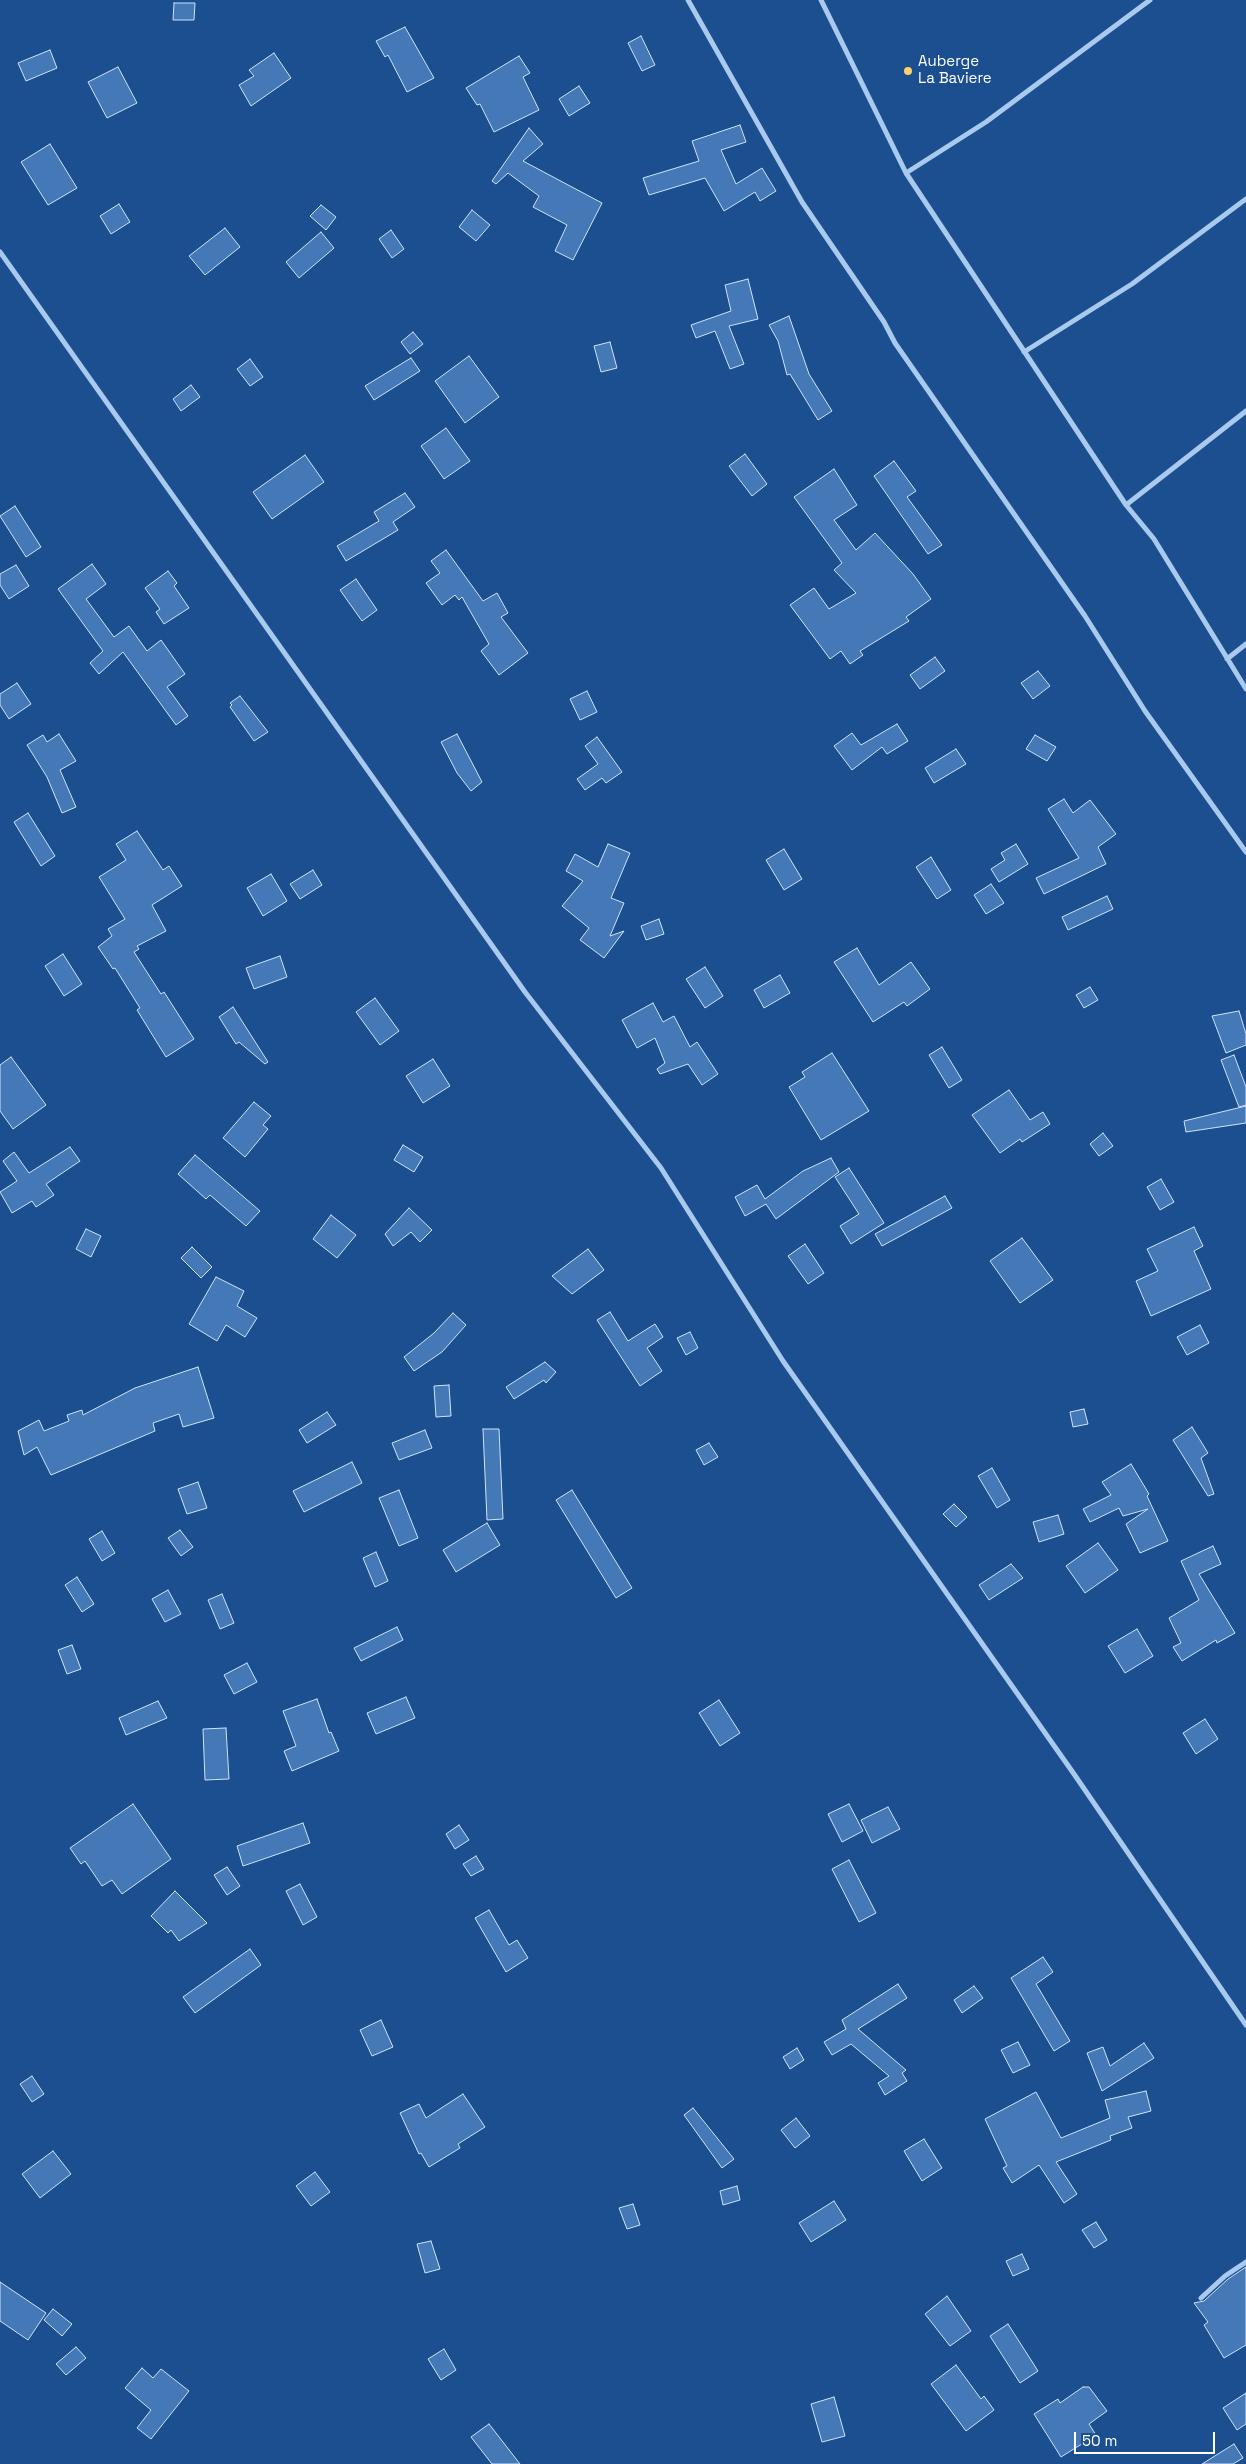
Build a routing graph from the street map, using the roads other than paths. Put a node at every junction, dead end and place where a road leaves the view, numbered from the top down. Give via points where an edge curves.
1 (688, 0) edge
2 (822, 0) edge
3 (1150, 0) edge
4 (906, 173) junction
5 (1246, 199) edge
6 (0, 252) edge
7 (1024, 352) junction
8 (1246, 411) edge
9 (1126, 505) junction
10 (1246, 644) edge
11 (1228, 659) junction
12 (1246, 689) edge
13 (1246, 852) edge
14 (1246, 2025) edge
15 (1246, 2262) edge
16 (1201, 2298) dead end

1 - 13 street via 802,202 895,343 1085,616 1145,711
2 - 4 street
3 - 4 street via 986,122
4 - 7 street
5 - 7 street via 1132,284
6 - 14 street via 519,984 660,1168 783,1360
7 - 9 street
8 - 9 street
9 - 11 street via 1154,539
10 - 11 street
11 - 12 street
15 - 16 street

